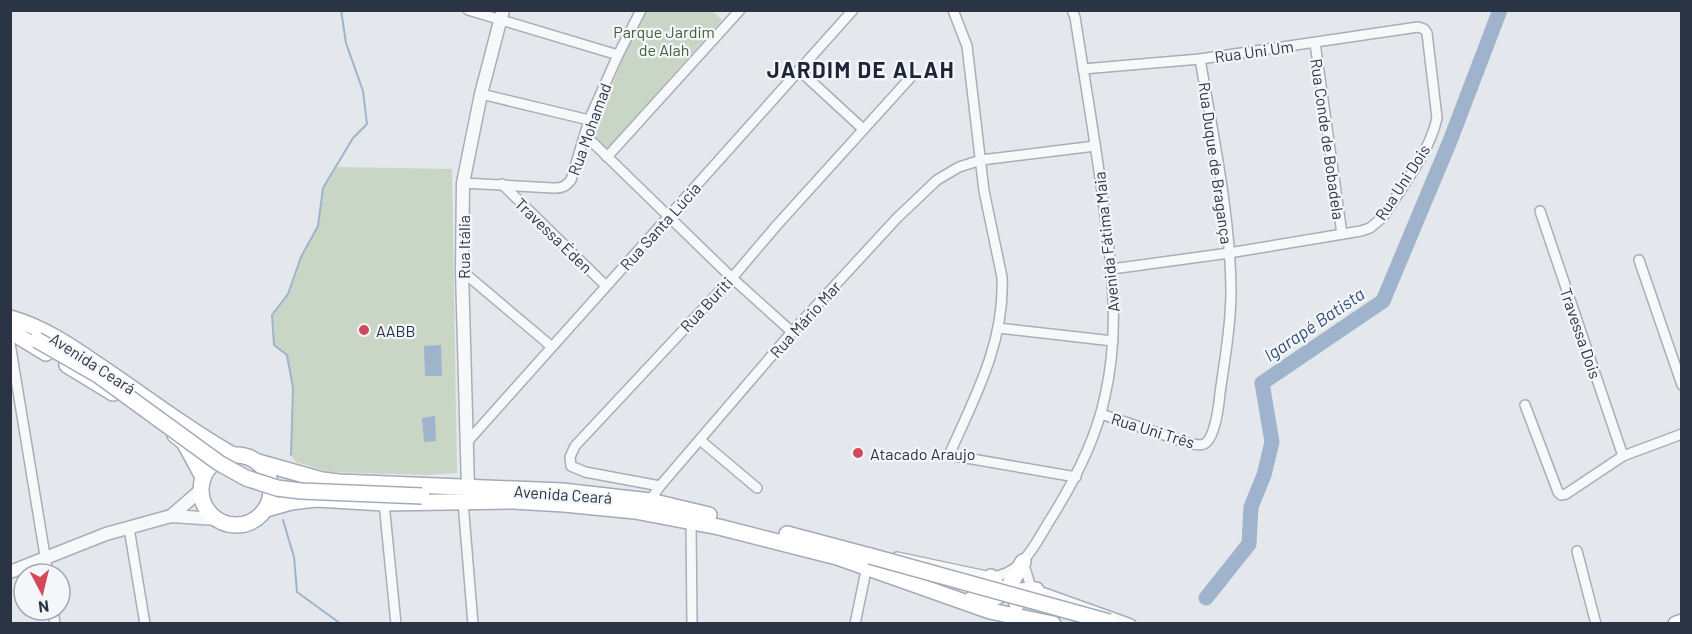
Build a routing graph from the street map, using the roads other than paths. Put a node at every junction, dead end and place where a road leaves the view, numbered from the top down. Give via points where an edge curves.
1 (468, 10) edge
2 (641, 10) edge
3 (740, 10) edge
4 (853, 10) edge
5 (953, 10) edge
6 (1072, 10) edge
7 (502, 15) edge
8 (1424, 29) joint
9 (1315, 43) junction
10 (618, 54) junction
11 (1200, 59) junction
12 (1083, 69) junction
13 (799, 70) junction
14 (911, 77) dead end
15 (481, 94) junction
16 (589, 120) junction
17 (863, 129) junction
18 (585, 135) junction
19 (1095, 146) junction
20 (608, 157) junction
21 (981, 160) junction
22 (463, 183) junction
23 (502, 184) junction
24 (1540, 211) dead end
25 (668, 217) junction
26 (1342, 234) junction
27 (1229, 254) junction
28 (1639, 260) dead end
29 (1113, 269) junction
30 (462, 271) junction
31 (732, 278) junction
32 (606, 286) junction
33 (999, 328) junction
34 (11, 331) edge
35 (792, 332) junction
36 (1113, 341) junction
37 (551, 346) junction
38 (1682, 385) edge
39 (1525, 405) dead end
40 (1101, 414) junction
41 (1682, 434) edge
42 (700, 440) junction
43 (468, 441) junction
44 (1205, 444) joint
45 (233, 455) junction
46 (1623, 456) junction
47 (258, 462) junction
48 (1076, 477) junction
49 (202, 483) junction
50 (660, 486) junction
51 (757, 488) dead end
52 (462, 497) junction
53 (650, 501) junction
54 (384, 503) junction
55 (266, 509) junction
56 (171, 516) junction
57 (216, 519) junction
58 (691, 522) junction
59 (129, 528) junction
60 (1577, 551) dead end
61 (45, 557) junction
62 (867, 558) junction
63 (46, 562) edge
64 (1023, 562) junction
65 (10, 572) edge
66 (991, 577) junction
67 (1036, 590) junction
68 (943, 593) junction
69 (991, 599) junction
70 (692, 622) edge
71 (1682, 622) edge
72 (1111, 623) edge
73 (146, 624) edge
74 (396, 624) edge
75 (473, 624) edge
76 (702, 624) edge
77 (855, 624) edge
78 (1053, 624) edge
79 (1062, 624) edge
80 (1131, 624) edge
81 (1596, 624) edge
82 (1676, 624) edge

1 - 7 street
2 - 10 street, Rua Mohamad
3 - 20 street
4 - 13 street, Rua Santa Lúcia
5 - 21 street via 967,46
6 - 12 street, Avenida Fátima Maia
7 - 10 street
7 - 15 street, Rua Itália
8 - 9 street, Rua Uni Um
8 - 26 street, Rua Uni Dois via 1437,118 1434,130 1383,217 1370,228
9 - 11 street, Rua Uni Um
9 - 26 street, Rua Conde de Bobadela
10 - 16 street, Rua Mohamad
11 - 12 street, Rua Uni Um
11 - 27 street, Rua Duque de Bragança
12 - 19 street, Avenida Fátima Maia
13 - 17 street
13 - 25 street, Rua Santa Lúcia
14 - 17 street, Rua Buriti
15 - 16 street
15 - 22 street, Rua Itália
16 - 18 street, Rua Mohamad
17 - 31 street, Rua Buriti
18 - 20 street
18 - 23 street, Rua Mohamad via 571,180 564,187
19 - 21 street
19 - 29 street, Avenida Fátima Maia
20 - 25 street
21 - 33 street via 1002,277
21 - 35 street, Rua Mário Mar via 937,180
22 - 23 street, Rua Mohamad
22 - 30 street, Rua Itália
23 - 32 street, Travessa Éden
24 - 46 street, Travessa Dois
25 - 31 street
25 - 32 street, Rua Santa Lúcia
26 - 27 street, Rua Uni Dois
27 - 29 street
27 - 44 street, Rua Duque de Bragança via 1229,334 1217,415
28 - 38 street
29 - 36 street, Avenida Fátima Maia
30 - 37 street
30 - 43 street, Rua Itália
31 - 35 street
31 - 50 street, Rua Buriti via 575,446 570,457 571,466 585,472
32 - 37 street, Rua Santa Lúcia
33 - 36 street
33 - 48 street via 980,385 949,455
34 - 45 main road, Avenida Ceará via 22,321 62,341
34 - 49 main road, Avenida Ceará via 184,442
34 - 52 main road, bridge via 37,340 98,375 219,463 246,478 301,491
34 - 61 street
35 - 42 street, Rua Mário Mar
36 - 40 street, Avenida Fátima Maia
37 - 43 street, Rua Santa Lúcia
39 - 46 street via 1561,495
40 - 44 street, Rua Uni Três via 1191,444
40 - 48 street, Avenida Fátima Maia
41 - 46 street
42 - 50 street, Rua Mário Mar
42 - 51 street
43 - 52 street, Rua Itália
45 - 47 main road
45 - 49 main road via 215,462
47 - 52 main road, Avenida Ceará via 322,480
47 - 55 main road via 271,484
48 - 64 street, Avenida Fátima Maia
49 - 56 street
49 - 57 main road via 206,508
50 - 53 street, Rua Mário Mar
52 - 53 main road, Avenida Ceará via 562,491
52 - 54 main road
52 - 58 main road, Avenida Ceará via 635,511
52 - 75 street
53 - 62 main road, Avenida Ceará
54 - 55 main road via 304,500
54 - 74 street
55 - 57 main road via 245,524 232,525
56 - 57 street
56 - 59 street
58 - 62 main road, Avenida Ceará
58 - 70 street
59 - 61 street
59 - 73 street
60 - 81 street
61 - 63 street
61 - 65 street
62 - 66 street, Avenida Ceará via 882,554
62 - 68 main road, Avenida Ceará
62 - 72 main road, Avenida Ceará, bridge
62 - 77 street
64 - 66 street
64 - 67 street
64 - 69 main road via 1002,594
66 - 69 main road via 996,585
67 - 79 main road via 1018,591 1017,606
67 - 80 street
68 - 69 main road
68 - 78 main road, Avenida Ceará via 1004,615
70 - 76 street
71 - 82 main road

